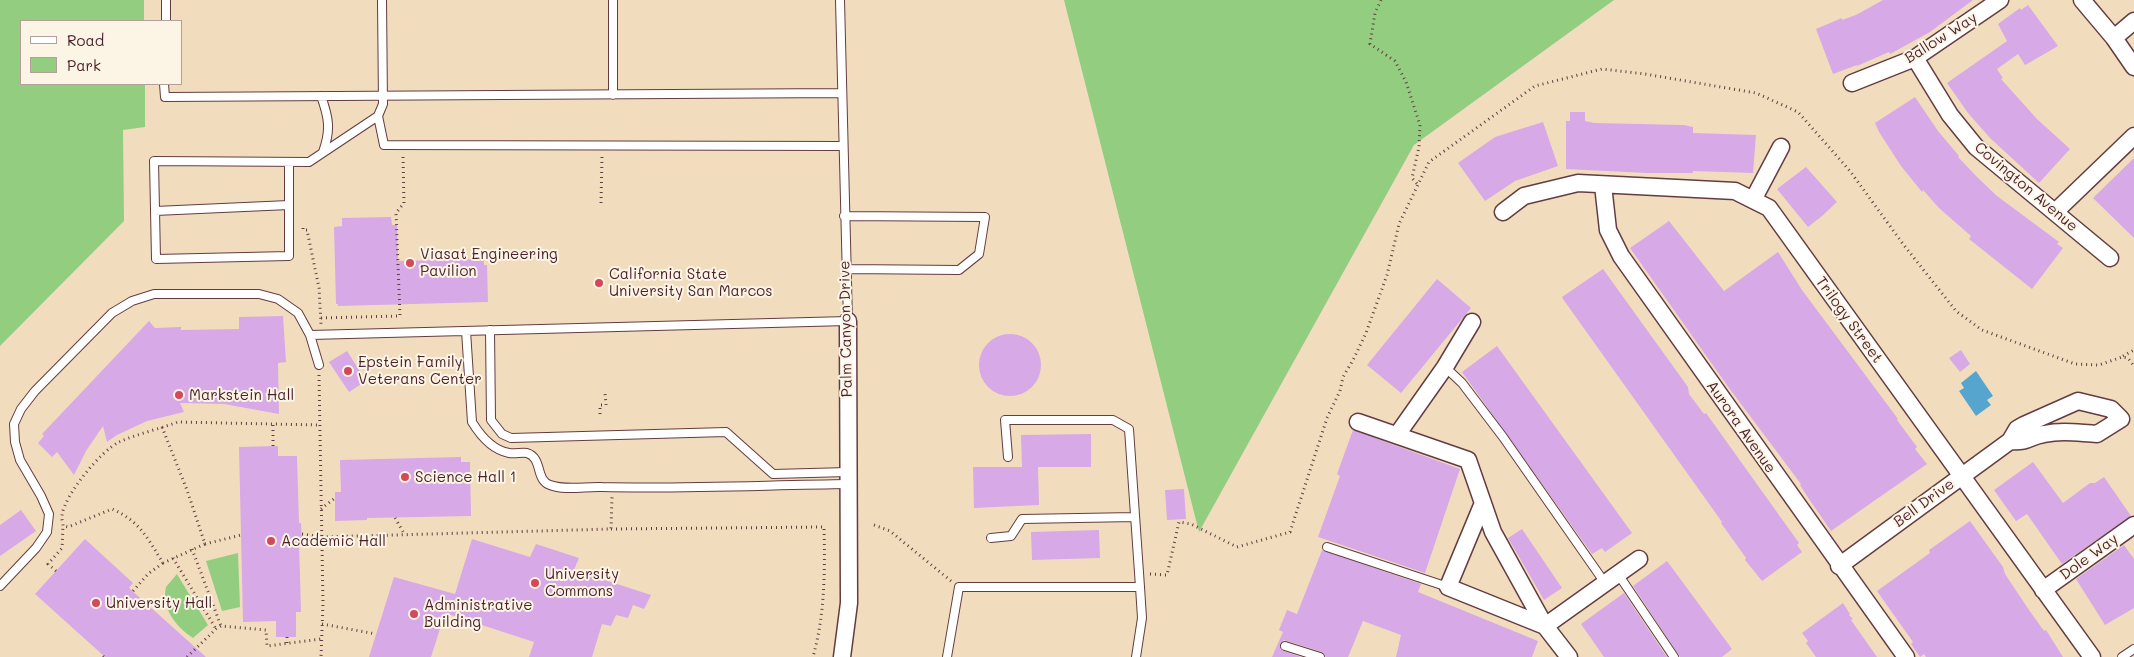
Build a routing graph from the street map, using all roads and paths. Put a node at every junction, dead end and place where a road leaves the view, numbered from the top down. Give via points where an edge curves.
1 (166, 0) edge
2 (382, 0) edge
3 (613, 0) edge
4 (840, 0) edge
5 (1381, 0) edge
6 (2000, 0) edge
7 (2082, 0) edge
8 (166, 20) edge
9 (2134, 21) edge
10 (2124, 45) edge
11 (1915, 58) junction
12 (2134, 67) edge
13 (1852, 83) dead end
14 (164, 85) edge
15 (842, 93) junction
16 (613, 95) junction
17 (321, 96) junction
18 (382, 96) junction
19 (378, 116) junction
20 (2134, 136) edge
21 (842, 146) junction
22 (1781, 147) dead end
23 (324, 152) junction
24 (403, 153) dead end
25 (602, 153) dead end
26 (288, 162) junction
27 (1418, 185) junction
28 (1603, 185) junction
29 (1753, 200) junction
30 (601, 203) dead end
31 (289, 206) junction
32 (155, 211) junction
33 (1503, 212) dead end
34 (2056, 212) junction
35 (844, 216) junction
36 (303, 222) dead end
37 (2110, 258) dead end
38 (846, 268) junction
39 (848, 321) junction
40 (1472, 322) dead end
41 (490, 330) junction
42 (466, 331) junction
43 (310, 335) junction
44 (2134, 350) edge
45 (2122, 357) junction
46 (319, 365) joint
47 (2134, 366) edge
48 (1445, 367) junction
49 (605, 393) dead end
50 (2064, 407) junction
51 (600, 414) dead end
52 (2127, 419) edge
53 (1358, 422) dead end
54 (273, 424) junction
55 (320, 425) junction
56 (162, 428) junction
57 (2071, 430) junction
58 (1397, 435) junction
59 (2010, 441) junction
60 (273, 446) dead end
61 (1008, 457) dead end
62 (1962, 476) junction
63 (848, 478) junction
64 (612, 491) dead end
65 (335, 498) dead end
66 (1483, 503) junction
67 (320, 510) junction
68 (1136, 517) junction
69 (395, 518) dead end
70 (874, 525) dead end
71 (2134, 525) edge
72 (63, 526) junction
73 (611, 529) junction
74 (302, 534) dead end
75 (241, 535) dead end
76 (405, 535) junction
77 (321, 537) junction
78 (991, 538) dead end
79 (205, 544) junction
80 (1327, 546) dead end
81 (192, 549) junction
82 (174, 558) junction
83 (1639, 559) dead end
84 (163, 563) junction
85 (1840, 566) junction
86 (56, 571) dead end
87 (1140, 574) junction
88 (1611, 579) junction
89 (0, 586) edge
90 (959, 587) junction
91 (1140, 587) junction
92 (1448, 587) junction
93 (2044, 590) junction
94 (133, 591) dead end
95 (322, 624) junction
96 (221, 626) junction
97 (1545, 626) junction
98 (216, 628) junction
99 (376, 634) dead end
100 (287, 637) dead end
101 (321, 639) junction
102 (287, 644) junction
103 (1285, 646) dead end
104 (2134, 649) edge
105 (187, 657) edge
106 (321, 657) edge
107 (814, 657) edge
108 (842, 657) edge
109 (947, 657) edge
110 (1136, 657) edge
111 (1320, 657) edge
112 (1569, 657) edge
113 (1674, 657) edge
114 (1906, 657) edge
115 (2092, 657) edge
116 (2122, 657) edge

1 - 8 lane
2 - 18 lane
3 - 16 lane
4 - 15 lane, Palm Canyon Drive
5 - 27 path via 1375,13 1370,44 1395,61 1406,82 1420,125 1412,178
6 - 11 street, Ballow Way
7 - 10 street
9 - 10 street
10 - 12 street
11 - 13 street, Ballow Way
11 - 34 street, Covington Avenue via 1950,115 1976,147
14 - 17 lane via 165,97
15 - 16 lane
15 - 21 lane, Palm Canyon Drive
16 - 18 lane
17 - 18 lane
17 - 23 lane via 328,114 329,134
18 - 19 lane
19 - 21 lane via 384,145
19 - 23 lane
20 - 34 street
21 - 35 lane, Palm Canyon Drive
22 - 29 street
23 - 26 lane via 308,162
24 - 36 path via 404,203 396,214 400,316 322,318 319,288
25 - 30 path
26 - 31 lane
26 - 32 lane via 154,161
27 - 45 path via 1429,162 1535,86 1602,69 1756,93 1798,112 1850,171 1956,311 1982,330 2075,364 2100,365
27 - 87 path via 1399,224 1387,275 1366,333 1343,376 1340,391 1327,418 1290,532 1237,547 1191,524 1178,522 1167,575
28 - 29 street, Trilogy Street via 1735,191
28 - 33 street, Trilogy Street via 1578,183 1524,196
28 - 85 street, Aurora Avenue via 1608,230 1621,256
29 - 62 street, Trilogy Street via 1769,208
31 - 32 lane
31 - 32 lane via 289,256 156,259
34 - 37 street, Covington Avenue
35 - 38 lane, Palm Canyon Drive
35 - 38 lane via 986,218 979,254 959,270
38 - 39 lane, Palm Canyon Drive
39 - 41 lane
39 - 63 street, Palm Canyon Drive
40 - 48 street
41 - 42 lane
41 - 63 lane via 491,420 502,434 511,438 726,432 773,474
42 - 43 lane
42 - 63 lane via 472,422 492,446 508,453 528,453 536,459 542,480 549,485 610,487
43 - 46 lane
43 - 89 lane via 298,313 278,299 259,294 154,294 112,312 35,391 21,408 14,424 20,460 49,514 47,532
44 - 45 path
45 - 47 path via 2128,358
46 - 55 path
48 - 58 street
48 - 88 lane via 1462,383
49 - 51 path via 606,405 600,405
50 - 52 street, Bell Drive via 2078,402 2111,409
50 - 57 street
50 - 59 street, Bell Drive via 2017,429
52 - 57 street, Bell Drive via 2097,434
53 - 58 street
54 - 55 path
54 - 56 path via 178,422
54 - 60 path
55 - 67 path
56 - 72 path via 118,443 98,459 76,486 62,514
56 - 79 path
57 - 59 street, Bell Drive via 2042,434 2022,442
58 - 66 street via 1468,460
59 - 62 street, Bell Drive
61 - 68 lane via 1005,420 1113,420 1129,429
62 - 85 street, Bell Drive
62 - 93 street, Trilogy Street
63 - 108 street, Palm Canyon Drive via 848,603
64 - 73 path
65 - 67 path
66 - 92 street
66 - 97 street via 1493,532
67 - 77 path
68 - 78 lane via 1022,519 1012,536
68 - 87 lane
69 - 76 path
70 - 90 path via 890,531
71 - 93 street, Dole Way
72 - 84 path via 68,528 112,509 128,516 145,534
72 - 86 path via 62,548 48,564
73 - 76 path
73 - 107 path via 824,527 824,602
74 - 77 path
75 - 79 path
76 - 77 path
77 - 95 path
79 - 81 path
80 - 92 lane
81 - 82 path
81 - 96 path
82 - 84 path
82 - 98 path
83 - 88 street
84 - 94 path
85 - 114 street, Aurora Avenue
87 - 91 lane
88 - 97 street
88 - 113 lane
90 - 91 lane
90 - 109 lane
91 - 110 lane via 1142,618
92 - 97 street
93 - 115 street, Trilogy Street
95 - 99 path
95 - 101 path
96 - 98 path
96 - 102 path via 266,630 267,646
97 - 112 street
98 - 105 path
100 - 102 path
101 - 102 path
101 - 106 path
103 - 111 lane
104 - 116 lane

